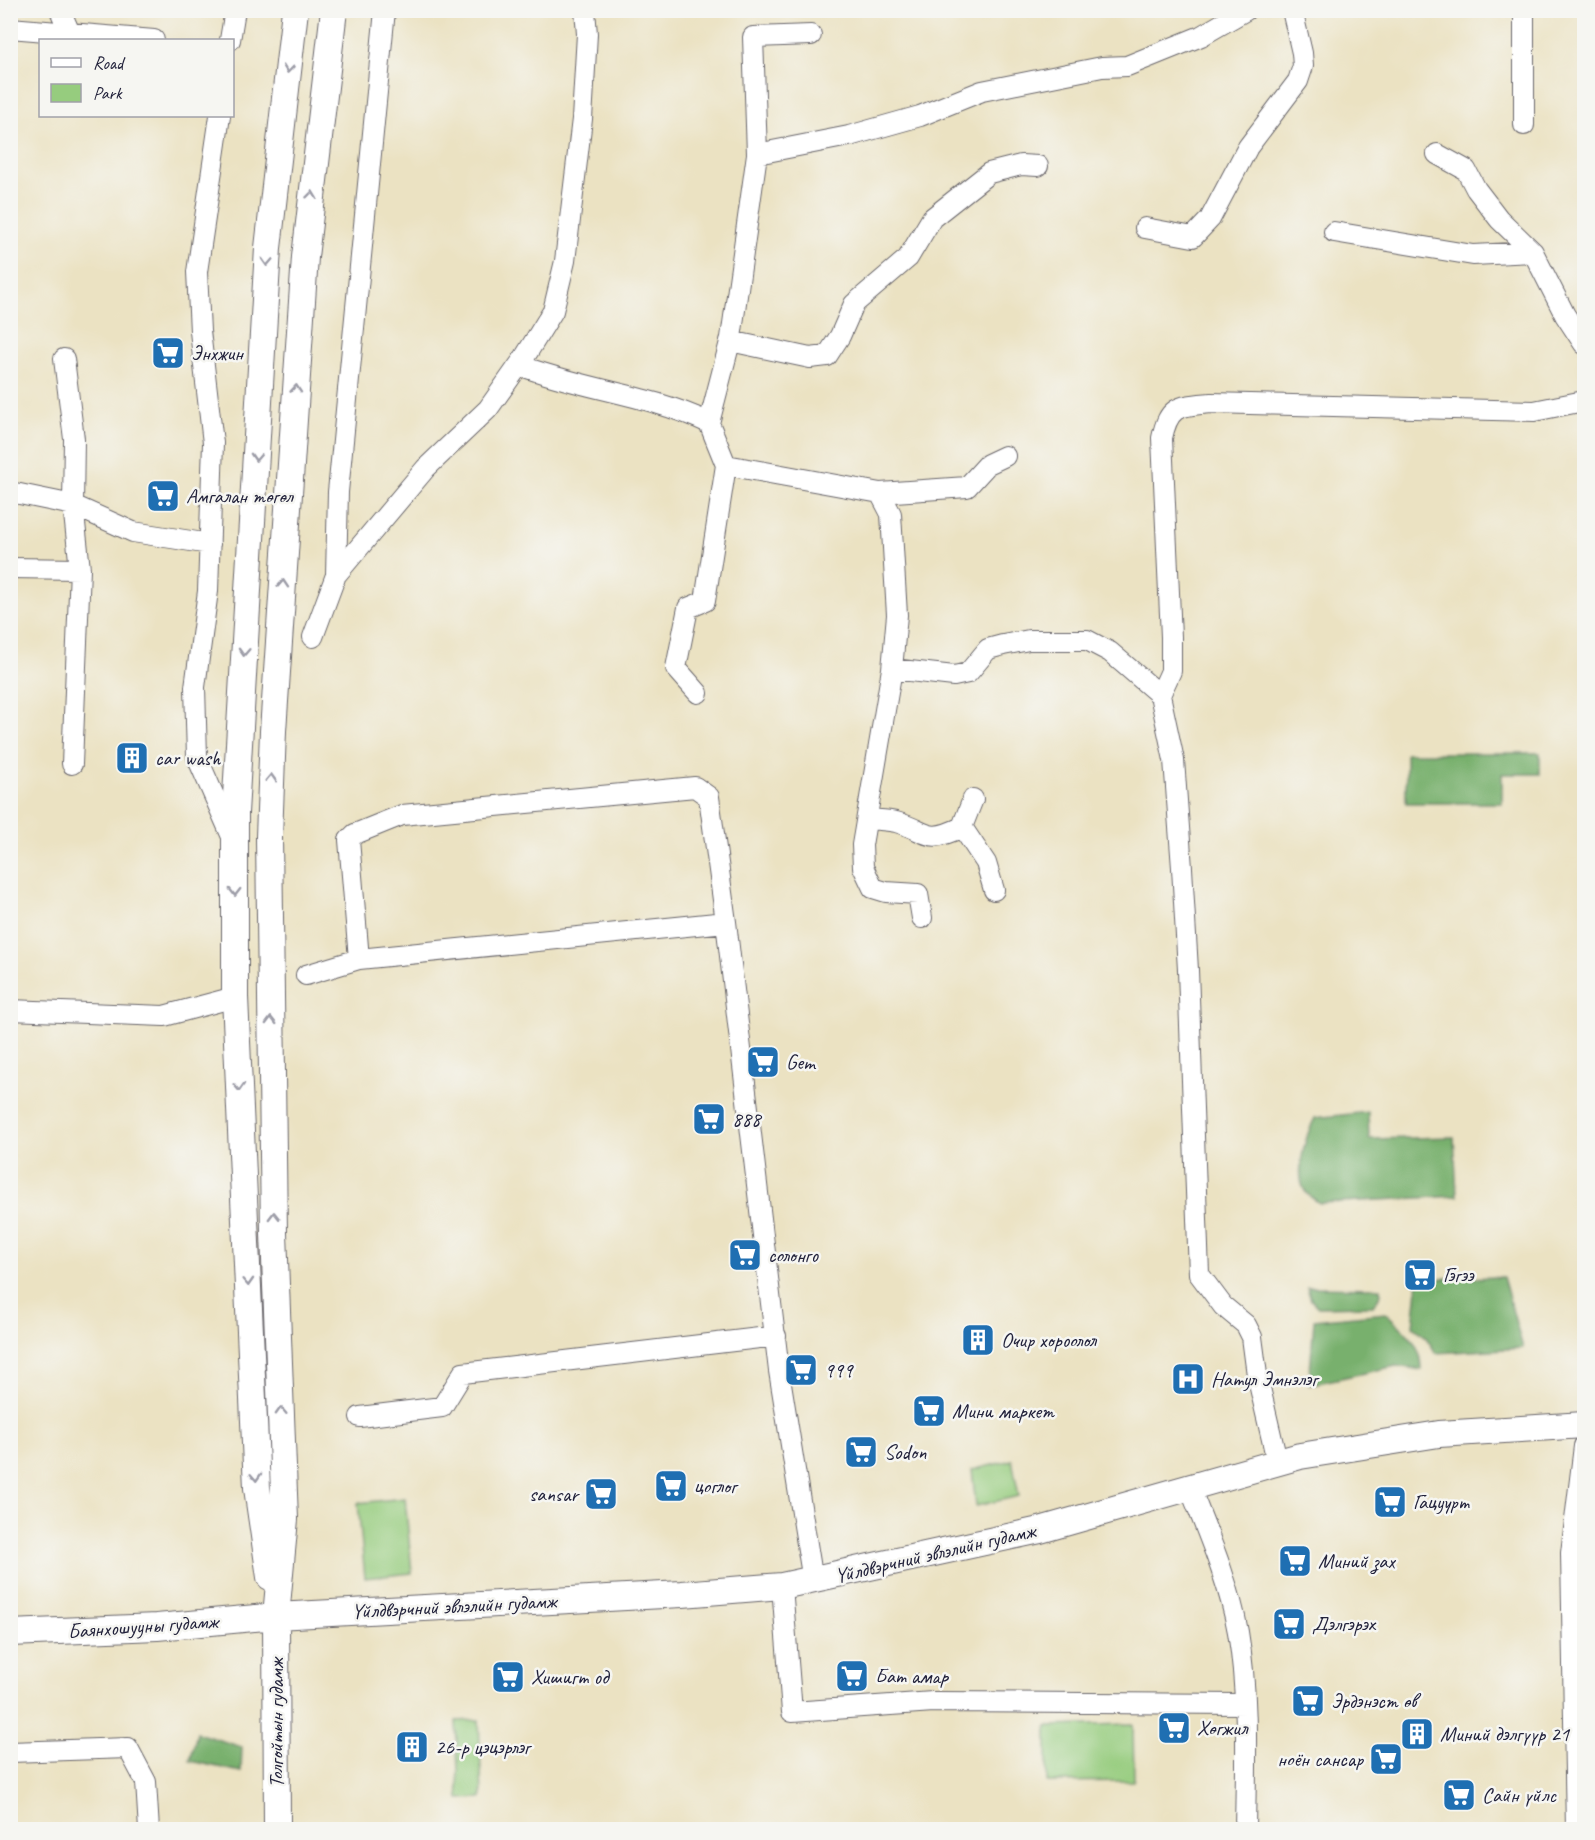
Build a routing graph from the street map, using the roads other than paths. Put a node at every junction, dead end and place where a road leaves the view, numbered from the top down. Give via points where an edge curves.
1 (60, 10) edge
2 (235, 10) edge
3 (295, 10) edge
4 (334, 10) edge
5 (385, 10) edge
6 (585, 10) edge
7 (1246, 10) edge
8 (1292, 10) edge
9 (1524, 10) edge
10 (10, 28) edge
11 (70, 33) junction
12 (811, 36) dead end
13 (142, 39) edge
14 (230, 39) edge
15 (220, 117) edge
16 (1524, 125) dead end
17 (757, 154) junction
18 (1437, 154) dead end
19 (1038, 166) dead end
20 (1144, 228) dead end
21 (1334, 232) dead end
22 (1533, 252) junction
23 (730, 341) junction
24 (1584, 344) edge
25 (64, 359) dead end
26 (519, 365) junction
27 (1584, 401) edge
28 (709, 423) junction
29 (1005, 456) dead end
30 (726, 465) junction
31 (10, 492) edge
32 (880, 494) junction
33 (73, 505) junction
34 (210, 544) junction
35 (10, 568) edge
36 (80, 569) junction
37 (336, 575) junction
38 (313, 637) dead end
39 (892, 669) junction
40 (698, 693) dead end
41 (1160, 695) junction
42 (72, 764) dead end
43 (974, 800) dead end
44 (868, 819) junction
45 (962, 827) junction
46 (235, 845) junction
47 (994, 890) dead end
48 (922, 918) dead end
49 (726, 922) junction
50 (359, 959) junction
51 (306, 975) dead end
52 (235, 997) junction
53 (10, 1010) edge
54 (776, 1336) junction
55 (360, 1417) dead end
56 (1584, 1425) edge
57 (1584, 1446) edge
58 (1277, 1461) junction
59 (1190, 1488) junction
60 (813, 1581) junction
61 (782, 1586) junction
62 (1578, 1595) edge
63 (276, 1616) junction
64 (10, 1633) edge
65 (1245, 1704) junction
66 (10, 1752) edge
67 (149, 1830) edge
68 (277, 1830) edge
69 (1245, 1830) edge
70 (1576, 1830) edge

1 - 11 street
2 - 14 street
3 -> 46 main road via 268,248
63 -> 4 main road via 285,1519 274,1233 269,837 305,257
5 - 37 street via 338,492
6 - 26 street via 582,118 565,261 553,310
7 - 17 street via 1201,36 1127,66 1102,67 982,91 900,122
8 - 20 street via 1302,53 1298,81 1248,147 1210,219 1193,237
9 - 16 street
10 - 11 street
11 - 13 street
12 - 17 street via 753,37
15 - 34 street via 197,272 213,443
17 - 23 street
18 - 22 street via 1466,170 1499,219
19 - 23 street via 1021,165 989,173 932,218 908,258 854,304 827,356 810,358
21 - 22 street via 1473,255
22 - 24 street
23 - 28 street
25 - 33 street via 74,439
26 - 28 street via 550,377 689,413
26 - 37 street via 488,409 426,468
27 - 41 street via 1534,411 1211,403 1180,406 1166,418 1162,438 1171,671
28 - 30 street
29 - 32 street via 988,464 968,487
30 - 32 street
30 - 40 street via 705,601 688,608 676,668
31 - 33 street
32 - 39 street via 891,514 897,615
33 - 34 street via 133,532
33 - 36 street
34 - 46 street via 195,687 197,757
35 - 36 street
36 - 42 street
37 - 38 street
39 - 41 street via 954,676 969,673 988,649 1029,640 1087,640 1110,652
39 - 44 street
41 - 58 street via 1174,760 1179,825 1199,1274 1223,1306 1246,1325 1252,1337
43 - 45 street
44 - 45 street via 897,822 924,836 943,837
44 - 48 street via 862,845 863,867 873,888 918,894
45 - 47 street via 986,863
46 -> 52 main road
49 - 50 street
49 - 50 street via 710,797 695,787 402,815 349,840
49 - 54 street
50 - 51 street
52 - 53 street via 164,1016
52 -> 63 main road via 257,1488
54 - 55 street via 463,1373 442,1407
54 - 60 street
56 - 58 main road, Үйлдвэрчний эвлэлийн гудамж via 1439,1434
57 - 62 street via 1573,1527
58 - 59 main road, Үйлдвэрчний эвлэлийн гудамж
59 - 60 main road, Үйлдвэрчний эвлэлийн гудамж via 1011,1537
59 - 65 street via 1238,1631
60 - 61 main road, Үйлдвэрчний эвлэлийн гудамж
61 - 63 main road, Үйлдвэрчний эвлэлийн гудамж
61 - 65 street via 792,1712 933,1702
62 - 70 street
63 - 64 main road, Баянхошууны гудамж via 157,1627
63 - 68 main road, Толгойтын гудамж
65 - 69 street
66 - 67 street via 128,1748 146,1782

